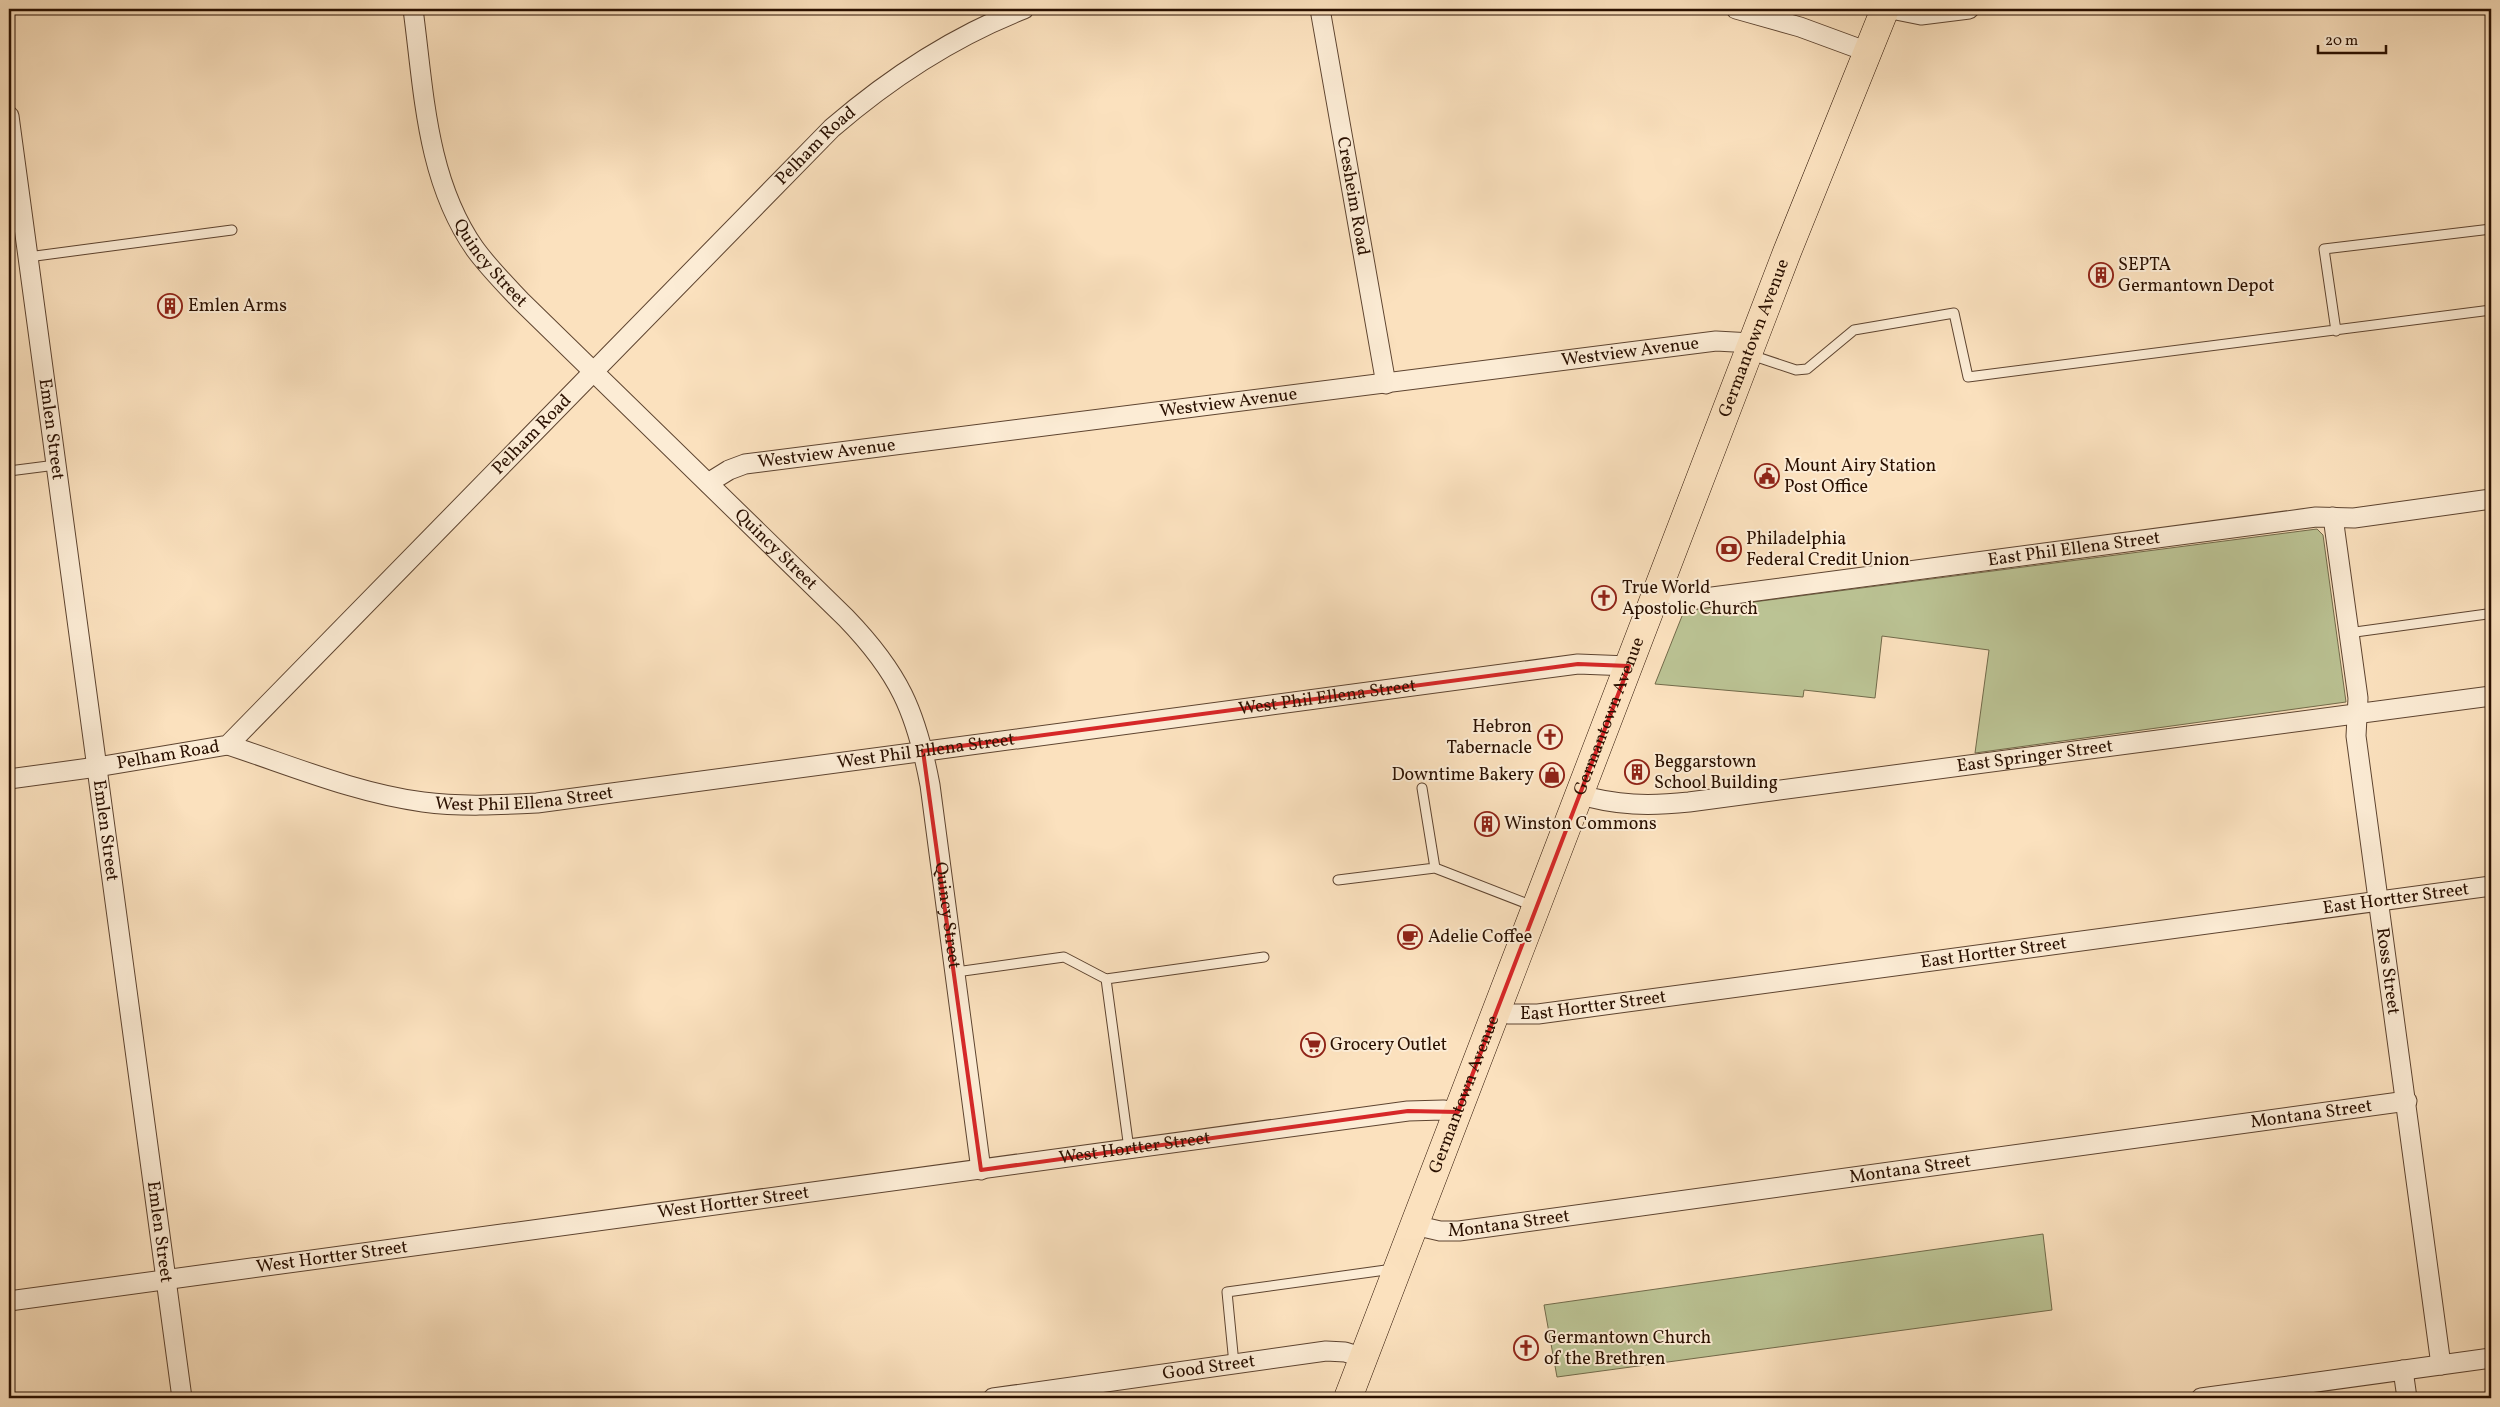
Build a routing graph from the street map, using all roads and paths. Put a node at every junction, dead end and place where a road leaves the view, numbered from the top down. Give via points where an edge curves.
1 (412, 9) edge
2 (1024, 9) edge
3 (1320, 9) edge
4 (1740, 9) edge
5 (1885, 9) edge
6 (1891, 9) edge
7 (1969, 9) edge
8 (1868, 52) junction
9 (9, 116) edge
10 (14, 201) edge
11 (2491, 229) edge
12 (232, 230) dead end
13 (28, 257) junction
14 (2491, 310) edge
15 (2336, 331) junction
16 (1750, 349) junction
17 (594, 371) junction
18 (1386, 384) junction
19 (56, 465) junction
20 (9, 472) edge
21 (708, 483) junction
22 (2491, 499) edge
23 (2333, 517) junction
24 (1657, 592) junction
25 (2487, 614) dead end
26 (2348, 633) junction
27 (1629, 666) junction
28 (2491, 696) edge
29 (2358, 714) junction
30 (228, 745) junction
31 (923, 751) junction
32 (97, 767) junction
33 (9, 779) edge
34 (1422, 788) dead end
35 (1579, 794) junction
36 (1435, 868) junction
37 (1338, 880) dead end
38 (2491, 886) edge
39 (2379, 901) junction
40 (1536, 908) junction
41 (1264, 957) dead end
42 (956, 972) junction
43 (1106, 980) junction
44 (1496, 1011) junction
45 (2406, 1101) junction
46 (1458, 1112) junction
47 (1130, 1149) junction
48 (982, 1170) junction
49 (1414, 1225) junction
50 (1398, 1269) junction
51 (166, 1280) junction
52 (9, 1301) edge
53 (1364, 1358) junction
54 (2491, 1358) edge
55 (1234, 1364) junction
56 (2441, 1365) junction
57 (2403, 1370) junction
58 (182, 1398) edge
59 (993, 1398) edge
60 (1348, 1398) edge
61 (2201, 1398) edge
62 (2407, 1398) edge

1 - 17 street, Quincy Street via 432,148 453,212 476,250 496,274
2 - 17 street, Pelham Road via 993,21 930,54 852,110
3 - 18 street, Cresheim Road
4 - 8 street
5 - 8 main road, Germantown Avenue
6 - 7 street via 1921,15
8 - 16 main road, Germantown Avenue
9 - 10 street, Emlen Street
10 - 13 street, Emlen Street
11 - 15 lane via 2324,249
12 - 13 lane
13 - 19 street, Emlen Street
14 - 15 lane
15 - 16 lane via 1968,377 1954,313 1854,330 1807,369 1796,370
16 - 18 street, Westview Avenue via 1716,341
16 - 24 main road, Germantown Avenue
17 - 21 street, Quincy Street
17 - 30 street, Pelham Road
18 - 21 street, Westview Avenue via 746,464 724,472
19 - 20 lane
19 - 32 street, Emlen Street
21 - 31 street, Quincy Street via 846,618 882,658 908,702
22 - 23 street, East Phil Ellena Street via 2354,518
23 - 24 street, East Phil Ellena Street via 1697,599
23 - 26 street, Ross Street
24 - 27 main road, Germantown Avenue
25 - 26 lane
26 - 29 street, Ross Street
27 - 31 street, West Phil Ellena Street via 1578,664
27 - 35 main road, Germantown Avenue
28 - 29 street, East Springer Street
29 - 35 street, East Springer Street via 1667,805 1610,803
29 - 39 street, Ross Street via 2356,736
30 - 31 street, West Phil Ellena Street via 388,796 462,805 537,804
30 - 32 street, Pelham Road
31 - 42 street, Quincy Street
32 - 33 street, Pelham Road
32 - 51 street, Emlen Street
34 - 36 lane
35 - 40 main road, Germantown Avenue
36 - 37 lane
36 - 40 lane
38 - 39 street, East Hortter Street
39 - 44 street, East Hortter Street via 1538,1014
39 - 45 street, Ross Street
40 - 44 main road, Germantown Avenue
41 - 43 lane
42 - 43 lane via 1064,957
42 - 48 street, Quincy Street
43 - 47 lane
44 - 46 main road, Germantown Avenue
45 - 49 street, Montana Street via 1459,1231 1440,1231
45 - 56 street, Ross Street
46 - 47 street, West Hortter Street via 1408,1110
46 - 49 main road, Germantown Avenue
47 - 48 street, West Hortter Street
48 - 51 street, West Hortter Street
49 - 50 main road, Germantown Avenue
50 - 53 main road, Germantown Avenue
50 - 55 lane via 1227,1292
51 - 52 street, West Hortter Street
51 - 58 street, Emlen Street
53 - 55 street, Good Street via 1326,1351
53 - 60 main road, Germantown Avenue
54 - 56 street
55 - 59 street, Good Street
56 - 57 street
57 - 61 street
57 - 62 street

